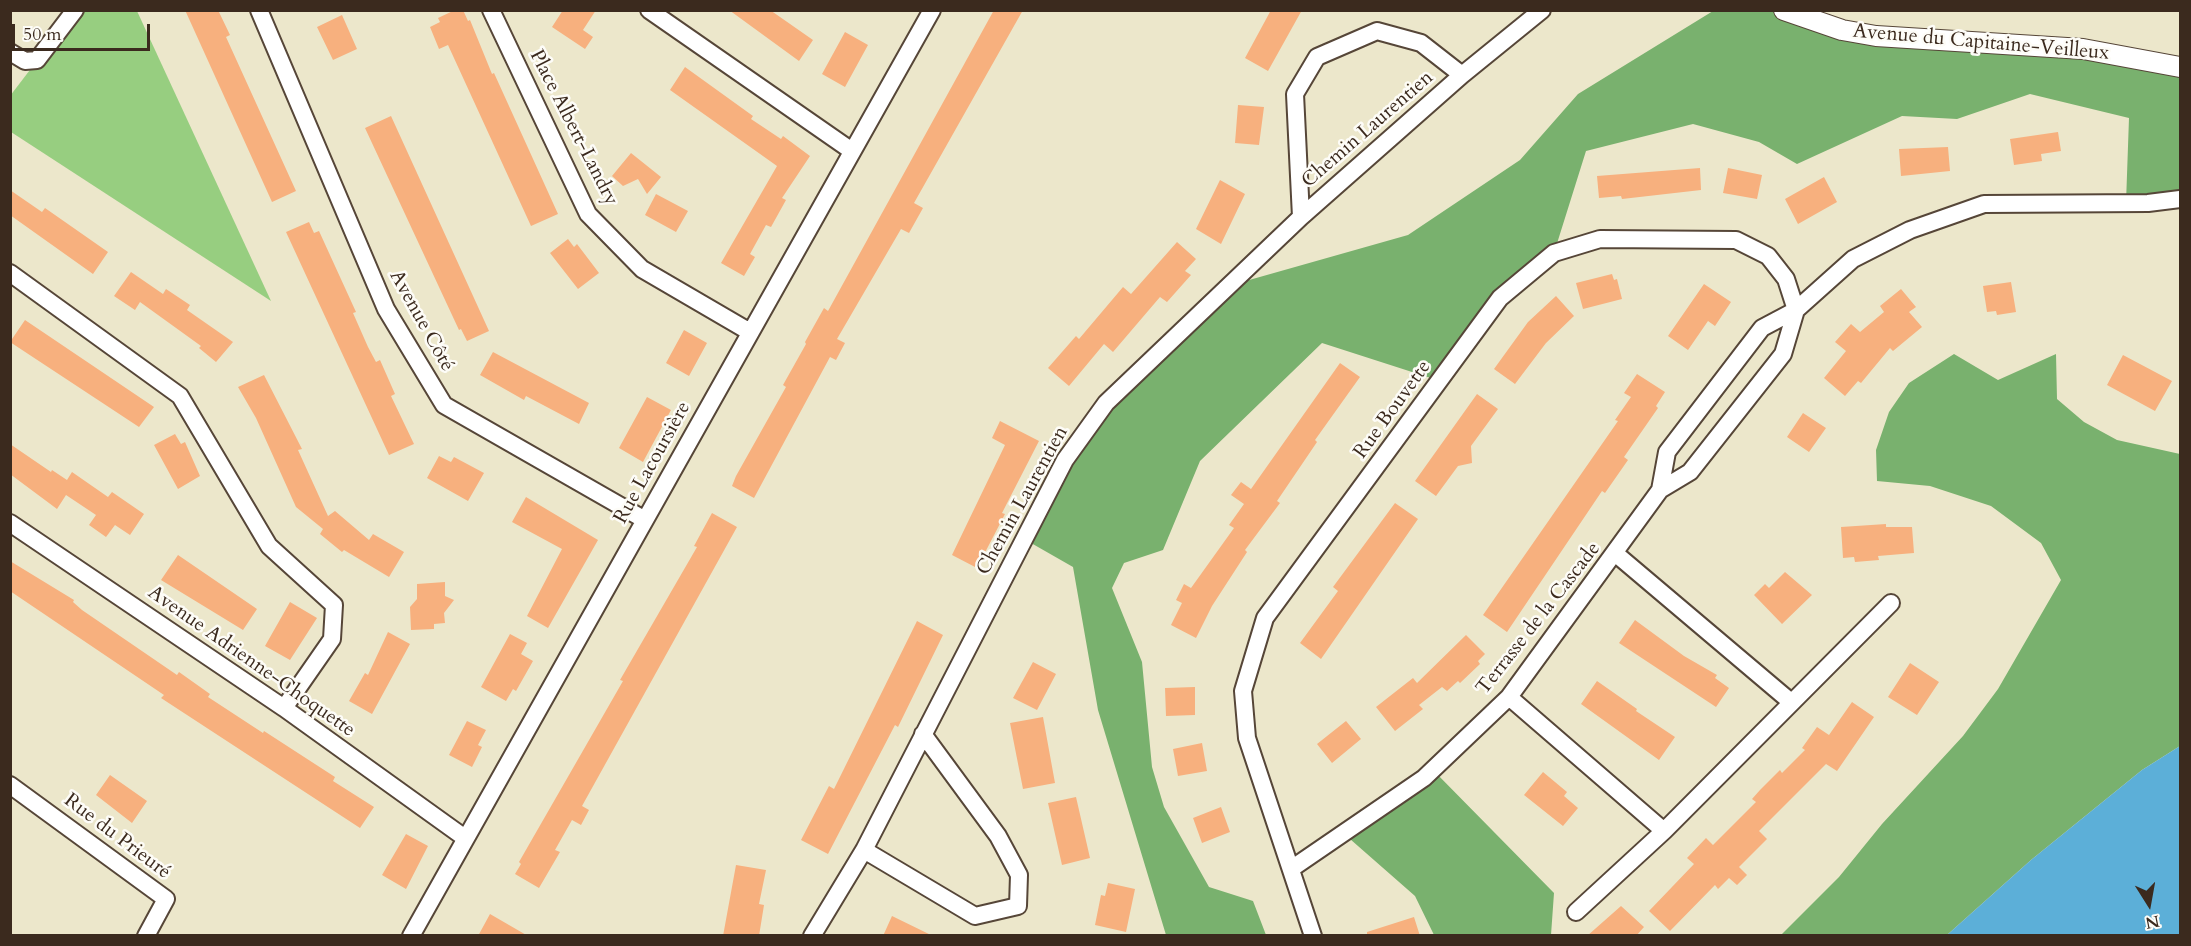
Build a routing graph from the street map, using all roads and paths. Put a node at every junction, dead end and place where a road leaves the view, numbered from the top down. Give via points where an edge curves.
1 (75, 10) edge
2 (259, 10) edge
3 (491, 10) edge
4 (650, 10) edge
5 (932, 10) edge
6 (1542, 10) edge
7 (1784, 10) edge
8 (10, 52) edge
9 (2181, 68) edge
10 (1462, 75) junction
11 (852, 151) junction
12 (2181, 199) edge
13 (1301, 217) junction
14 (10, 273) edge
15 (1796, 310) junction
16 (750, 332) junction
17 (1660, 490) junction
18 (645, 520) junction
19 (10, 523) edge
20 (1616, 554) junction
21 (1891, 603) dead end
22 (1509, 697) junction
23 (1791, 702) junction
24 (284, 708) junction
25 (923, 734) junction
26 (13, 791) edge
27 (1664, 831) junction
28 (465, 838) junction
29 (864, 850) junction
30 (1291, 869) junction
31 (1576, 912) dead end
32 (146, 936) edge
33 (411, 936) edge
34 (812, 936) edge
35 (1313, 936) edge

1 - 8 street via 37,60 25,61
2 - 18 street, Avenue Côté via 386,309 444,405
3 - 16 street, Place Albert-Landry via 588,214 642,269
4 - 11 street
5 - 11 street, Rue Lacoursière
6 - 10 street, Chemin Laurentien
7 - 9 street, Avenue du Capitaine-Veilleux via 1842,30 1876,36 2083,49
10 - 13 street, Chemin Laurentien
10 - 13 street, Chemin Laurentien via 1421,43 1377,31 1317,57 1295,94
11 - 16 street, Rue Lacoursière
12 - 15 street, Terrasse de la Cascade via 2148,203 1984,204 1910,230 1853,259
13 - 25 street, Chemin Laurentien via 1106,403 1065,460
14 - 24 street via 180,396 269,546 334,605 332,639
15 - 17 street, Terrasse de la Cascade via 1783,354 1690,472
15 - 17 street, Terrasse de la Cascade via 1762,328 1666,452
15 - 30 street, Rue Bouvette via 1786,279 1768,256 1736,240 1600,239 1554,253 1500,298 1265,618 1243,691 1247,738
16 - 18 street, Rue Lacoursière
17 - 20 street, Terrasse de la Cascade
18 - 28 street, Rue Lacoursière
19 - 24 street, Avenue Adrienne-Choquette
20 - 22 street, Terrasse de la Cascade
20 - 23 street
21 - 23 street
22 - 27 street
22 - 30 street, Terrasse de la Cascade via 1424,778
23 - 27 street
24 - 28 street, Avenue Adrienne-Choquette
25 - 29 street, Chemin Laurentien
25 - 29 street via 998,836 1019,875 1018,906 975,916
26 - 32 street, Rue du Prieuré via 166,899
27 - 31 street
28 - 33 street, Rue Lacoursière
29 - 34 street, Chemin Laurentien
30 - 35 street

